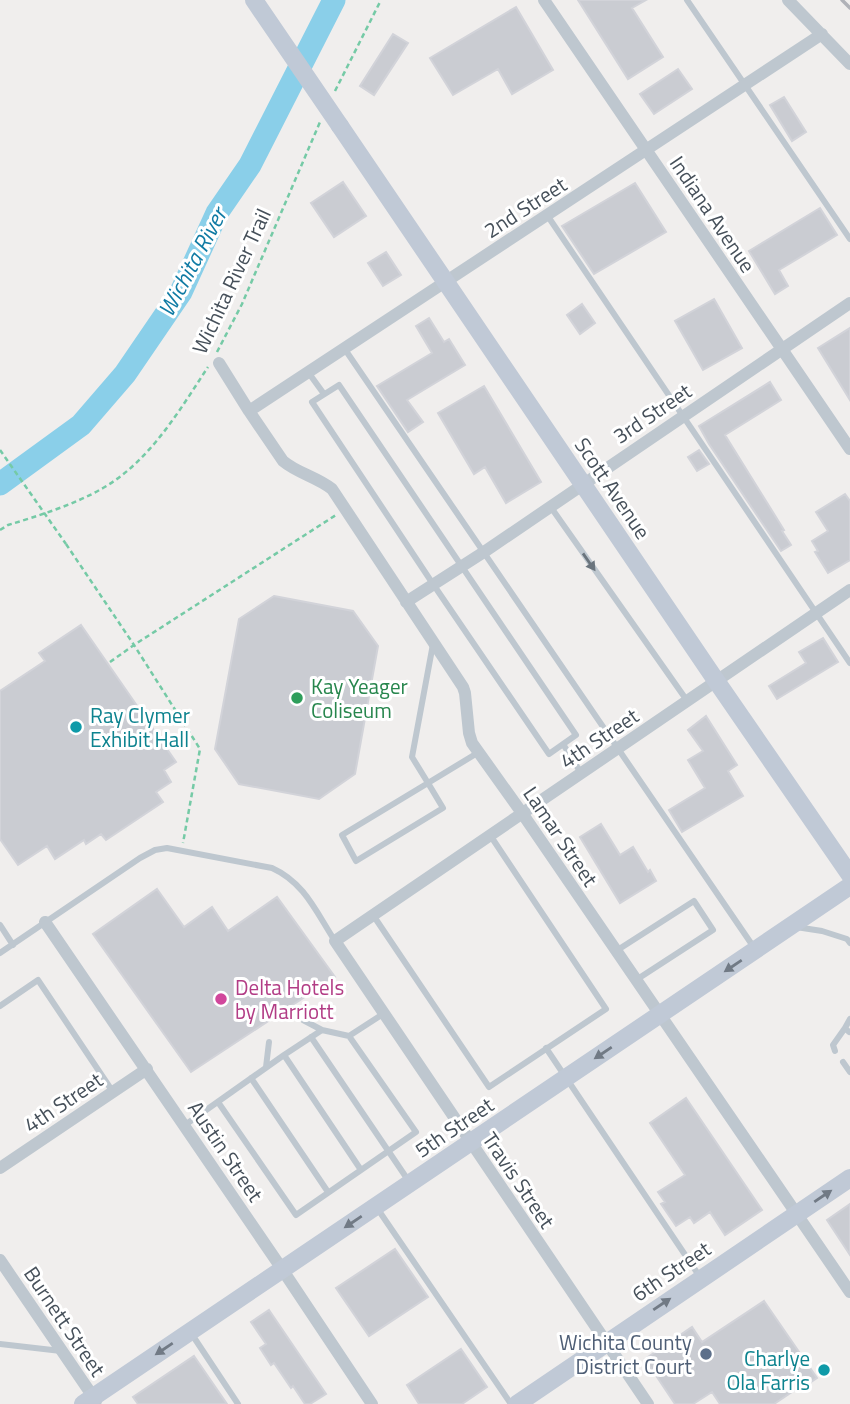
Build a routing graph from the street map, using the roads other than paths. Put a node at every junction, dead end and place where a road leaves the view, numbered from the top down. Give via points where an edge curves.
1 (254, 0) edge
2 (544, 0) edge
3 (687, 0) edge
4 (788, 0) edge
5 (822, 34) junction
6 (850, 64) edge
7 (745, 85) junction
8 (647, 150) junction
9 (547, 215) junction
10 (850, 239) edge
11 (445, 282) junction
12 (850, 303) edge
13 (344, 348) junction
14 (782, 349) junction
15 (213, 363) road end
16 (308, 372) junction
17 (324, 394) junction
18 (249, 411) junction
19 (683, 416) junction
20 (850, 449) edge
21 (583, 483) junction
22 (550, 506) junction
23 (484, 552) junction
24 (462, 566) junction
25 (433, 584) junction
26 (850, 590) edge
27 (406, 602) junction
28 (817, 614) junction
29 (433, 642) junction
30 (850, 663) edge
31 (717, 682) junction
32 (688, 702) junction
33 (563, 744) junction
34 (617, 749) junction
35 (479, 752) junction
36 (581, 773) junction
37 (428, 783) junction
38 (522, 813) junction
39 (490, 835) junction
40 (850, 875) edge
41 (850, 886) edge
42 (373, 915) junction
43 (46, 922) junction
44 (0, 925) edge
45 (791, 926) junction
46 (335, 941) junction
47 (850, 943) edge
48 (13, 945) junction
49 (756, 950) junction
50 (616, 951) junction
51 (0, 953) edge
52 (636, 980) junction
53 (0, 1006) edge
54 (383, 1014) junction
55 (659, 1015) junction
56 (850, 1019) edge
57 (303, 1020) dead end
58 (321, 1030) junction
59 (847, 1030) edge
60 (349, 1035) junction
61 (311, 1037) junction
62 (269, 1042) dead end
63 (546, 1048) junction
64 (835, 1051) dead end
65 (284, 1055) junction
66 (843, 1062) dead end
67 (266, 1068) junction
68 (146, 1069) junction
69 (850, 1072) edge
70 (251, 1078) junction
71 (566, 1079) junction
72 (113, 1092) junction
73 (218, 1102) junction
74 (185, 1125) junction
75 (471, 1143) junction
76 (389, 1150) junction
77 (0, 1168) edge
78 (361, 1170) junction
79 (850, 1178) edge
80 (410, 1183) junction
81 (328, 1192) junction
82 (376, 1206) junction
83 (796, 1214) junction
84 (0, 1260) edge
85 (282, 1269) junction
86 (701, 1278) junction
87 (850, 1292) edge
88 (190, 1332) junction
89 (606, 1343) junction
90 (0, 1344) edge
91 (62, 1351) junction
92 (92, 1402) edge
93 (238, 1404) edge
94 (372, 1404) edge
95 (511, 1404) edge
96 (517, 1404) edge
97 (648, 1404) edge

1 - 11 main road, Scott Avenue, bridge
2 - 8 street, Indiana Avenue
3 - 7 lane
4 - 5 street
5 - 6 street
5 - 7 street, 2nd Street
7 - 8 street, 2nd Street
7 - 10 lane
8 - 9 street, 2nd Street
8 - 14 street, Indiana Avenue
9 - 11 street, 2nd Street
9 - 19 lane
11 - 13 street, 2nd Street
11 - 21 main road, Scott Avenue
12 - 14 street, 3rd Street
13 - 16 street, 2nd Street
13 - 23 lane
14 - 19 street, 3rd Street
14 - 20 street, Indiana Avenue
15 - 18 street, Lamar Street
16 - 17 lane
16 - 18 street, 2nd Street
17 - 24 lane via 339,385
17 - 25 lane via 312,402
18 - 27 street, Lamar Street via 283,461 332,489
19 - 21 street, 3rd Street
19 - 28 lane
21 - 22 street, 3rd Street
21 - 31 main road, Scott Avenue
22 - 23 street, 3rd Street
22 -> 32 lane
23 - 24 street, 3rd Street
23 - 34 lane
24 - 25 street, 3rd Street
24 - 33 lane via 576,735
25 - 27 street, 3rd Street
25 - 33 lane via 549,754
26 - 28 street, 4th Street
27 - 29 street, Lamar Street
28 - 30 lane
28 - 31 street, 4th Street
29 - 35 street, Lamar Street via 463,687 469,733
29 - 37 lane via 412,757
31 - 32 street, 4th Street
31 - 40 main road, Scott Avenue
32 - 34 street, 4th Street
33 - 36 lane
34 - 36 street, 4th Street
34 - 49 lane
35 - 37 lane
35 - 38 street, Lamar Street
36 - 38 street, 4th Street
37 - 37 lane via 342,835 356,861 443,808
38 - 39 street, 4th Street
38 - 50 street, Lamar Street
39 - 42 street, 4th Street
39 - 63 lane via 606,1009
41 - 45 main road, 5th Street
42 - 46 street, 4th Street
42 - 63 lane via 489,1087
43 - 46 lane via 140,858 167,848 285,875 296,883
43 - 48 lane
43 - 68 street, Austin Street
44 - 48 lane
45 - 47 lane via 822,931
45 - 49 main road, 5th Street
46 - 54 street, Travis Street
48 - 51 lane
49 -> 55 main road, 5th Street
50 - 52 street, Lamar Street
50 - 52 lane via 694,901 713,930
52 - 55 street, Lamar Street
53 - 72 lane via 38,981
54 - 60 lane
54 - 75 street, Travis Street
55 -> 71 main road, 5th Street
55 - 83 street, Lamar Street
56 - 59 lane
57 - 58 lane
58 - 60 lane
58 - 61 lane
59 - 64 lane via 832,1045
60 - 76 lane via 416,1132
61 - 65 lane
61 - 76 lane
62 - 67 lane
63 - 71 lane
65 - 67 lane
65 - 78 lane
66 - 69 lane
67 - 70 lane
68 - 72 street, 4th Street
68 - 74 street, Austin Street
70 - 73 lane
70 - 81 lane
71 - 75 main road, 5th Street
71 - 86 lane
72 - 77 street, 4th Street
73 - 74 lane
73 - 81 lane via 296,1215
74 - 85 street, Austin Street
75 - 80 main road, 5th Street
75 - 89 street, Travis Street
76 - 78 lane
76 - 80 lane
78 - 81 lane
83 -> 79 main road, 6th Street
80 - 82 main road, 5th Street
82 -> 85 main road, 5th Street
82 - 95 lane
83 - 86 main road, 6th Street
83 - 87 street, Lamar Street
84 - 91 street, Burnett Street
85 - 88 main road, 5th Street
85 - 94 street, Austin Street
89 -> 86 main road, 6th Street
88 -> 92 main road, 5th Street
88 - 93 lane
89 - 96 main road, 6th Street
89 - 97 street, Travis Street
90 - 91 lane
91 - 92 street, Burnett Street

